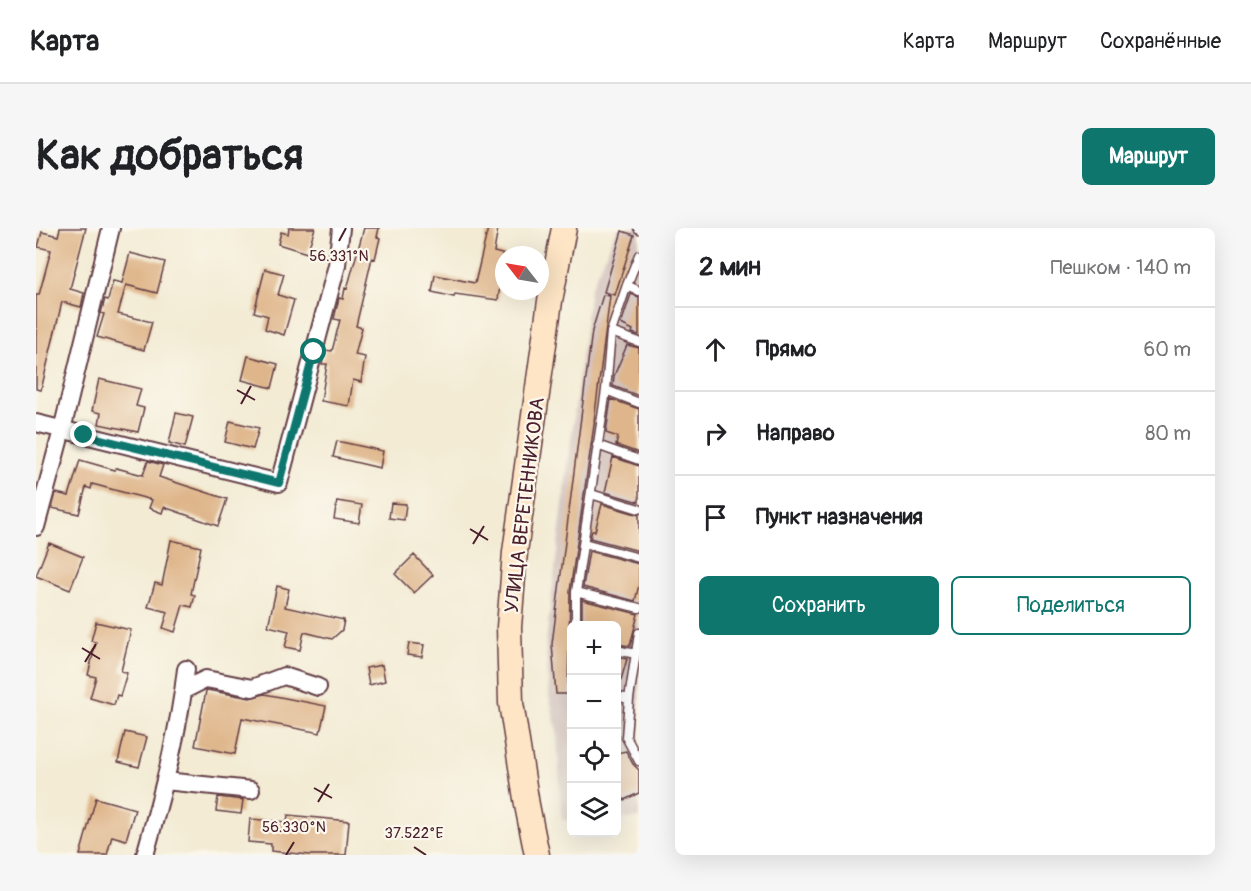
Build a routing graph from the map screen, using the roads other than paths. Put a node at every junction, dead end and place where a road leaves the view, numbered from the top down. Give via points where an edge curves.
1 (111, 228) edge
2 (341, 228) edge
3 (564, 228) edge
4 (639, 255) edge
5 (627, 285) junction
6 (639, 291) edge
7 (611, 332) junction
8 (639, 342) edge
9 (606, 390) junction
10 (639, 403) edge
11 (36, 423) edge
12 (62, 430) junction
13 (597, 445) junction
14 (639, 460) edge
15 (591, 494) junction
16 (639, 509) edge
17 (36, 527) edge
18 (584, 543) junction
19 (639, 558) edge
20 (576, 592) junction
21 (639, 608) edge
22 (576, 621) edge
23 (639, 633) edge
24 (621, 651) edge
25 (636, 654) junction
26 (186, 669) dead end
27 (318, 687) dead end
28 (184, 690) junction
29 (621, 697) edge
30 (629, 699) junction
31 (639, 761) edge
32 (165, 782) junction
33 (251, 790) dead end
34 (145, 855) edge
35 (537, 855) edge

1 - 12 street
2 - 12 street via 338,265 279,483
3 - 35 main road, УЛИЦА ВЕРЕТЕННИКОВА via 515,552 509,627 511,703
4 - 5 lane
5 - 6 lane
5 - 7 lane
7 - 8 lane
7 - 9 lane
9 - 10 lane
9 - 13 lane
11 - 12 street
12 - 17 street
13 - 14 lane
13 - 15 lane
15 - 16 lane
15 - 18 lane
18 - 19 lane
18 - 20 lane
20 - 21 lane
20 - 22 lane
23 - 25 lane
24 - 25 lane
25 - 30 lane
26 - 28 street
27 - 28 street via 284,676 252,688 206,679
28 - 32 street
29 - 30 lane
30 - 31 lane via 626,737
32 - 33 street
32 - 34 street

